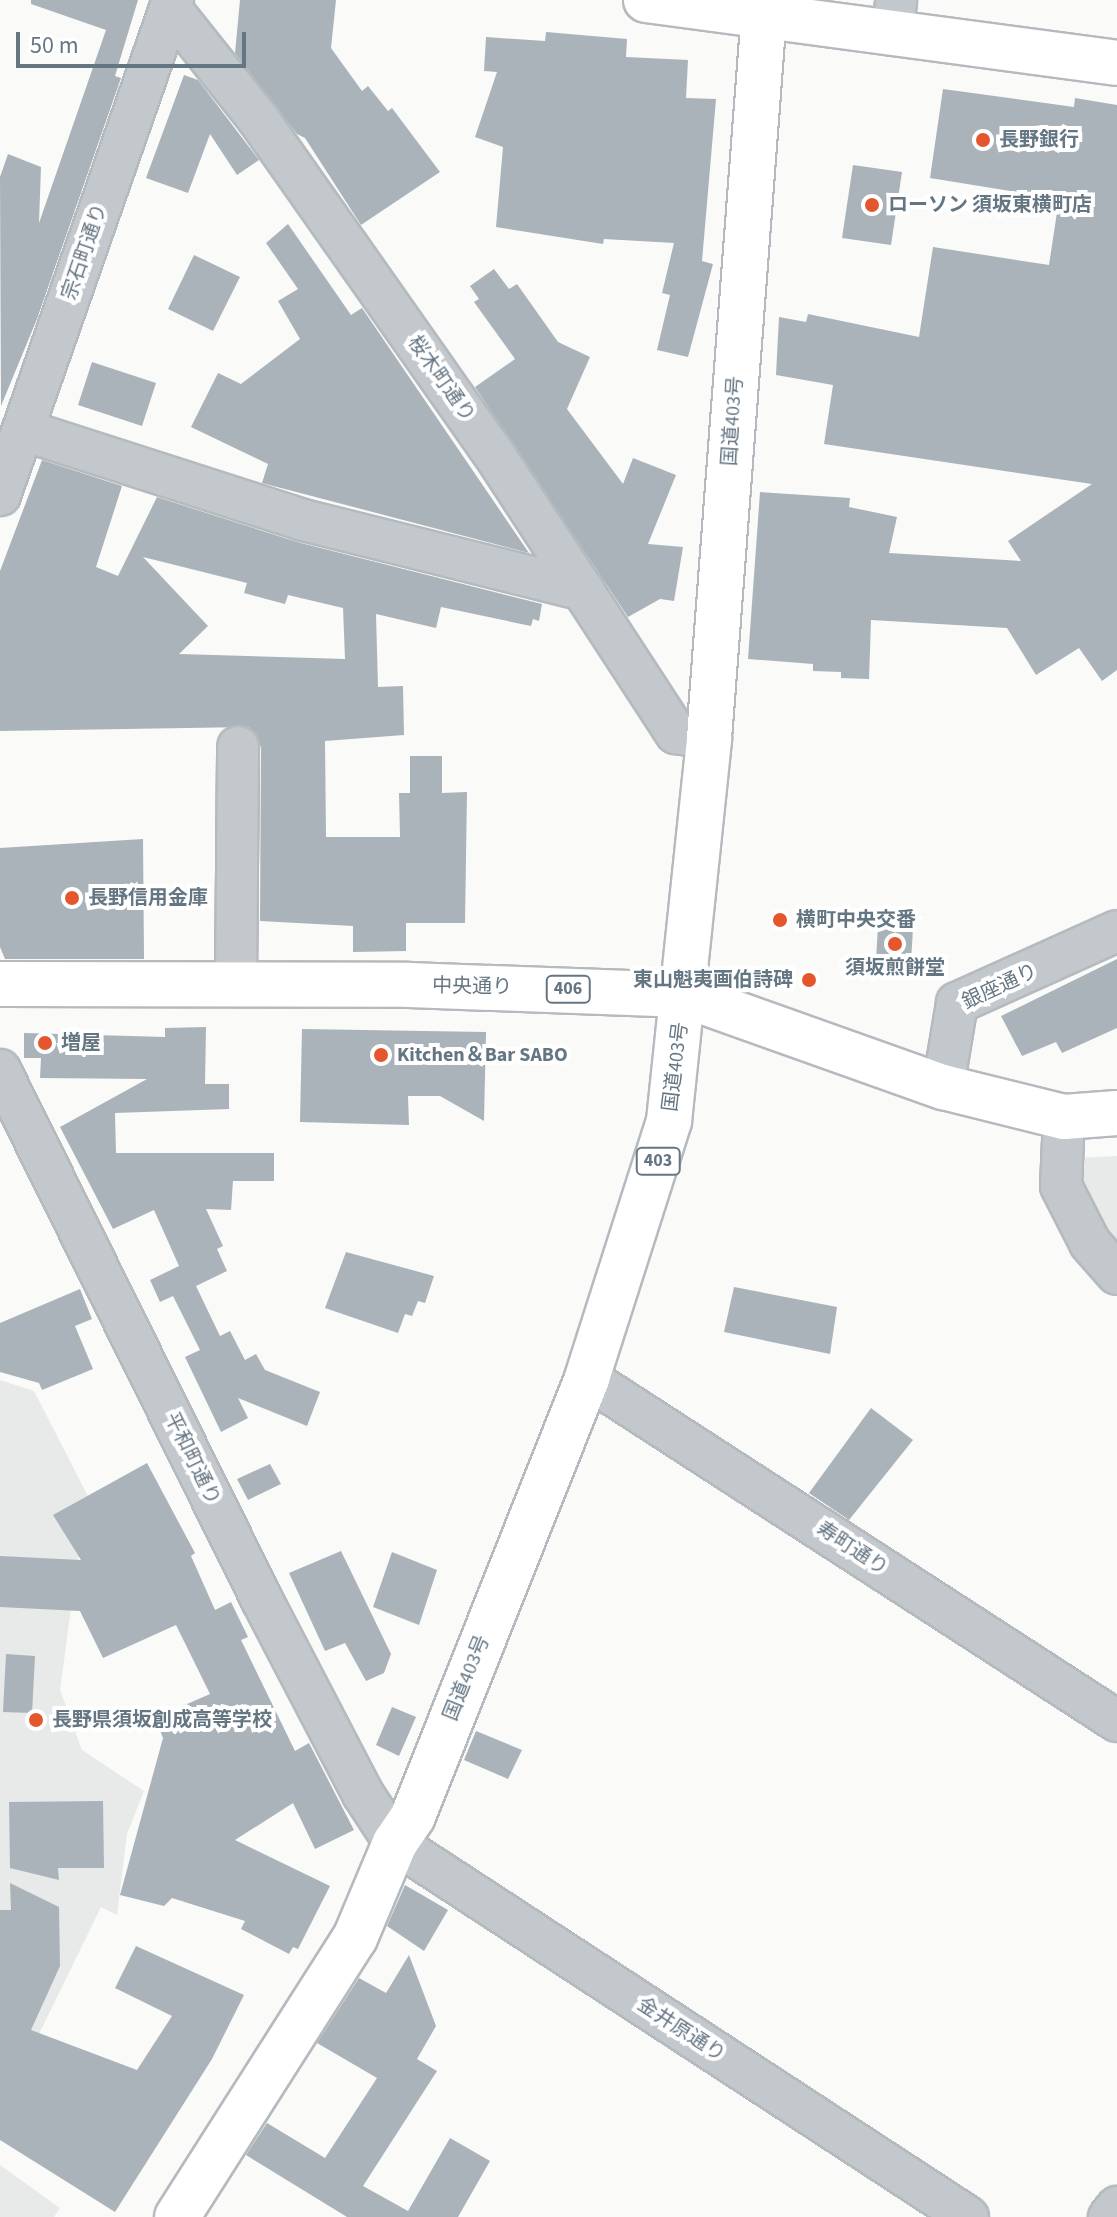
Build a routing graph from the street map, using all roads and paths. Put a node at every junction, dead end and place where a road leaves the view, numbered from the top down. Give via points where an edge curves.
1 (646, 0) edge
2 (171, 4) edge
3 (764, 8) edge
4 (894, 18) edge
5 (1117, 63) edge
6 (23, 430) junction
7 (0, 495) edge
8 (583, 590) junction
9 (709, 738) junction
10 (238, 747) dead end
11 (1117, 931) edge
12 (0, 984) edge
13 (236, 984) junction
14 (684, 995) junction
15 (0, 1070) edge
16 (943, 1087) junction
17 (1117, 1113) edge
18 (1064, 1117) junction
19 (1117, 1274) edge
20 (587, 1378) junction
21 (1117, 1721) edge
22 (395, 1843) junction
23 (1117, 2207) edge
24 (177, 2217) edge
25 (968, 2217) edge
26 (1109, 2217) edge

1 - 3 main road
2 - 6 street, 宗石町通り
2 - 8 street, 桜木町通り via 259,120
3 - 4 main road
3 - 9 main road, 国道403号 / 403
4 - 5 main road
6 - 7 street, 宗石町通り
6 - 8 street via 303,520
8 - 9 street, 桜木町通り via 676,733
9 - 14 main road, 国道403号 / 403
10 - 13 street
11 - 16 street, 銀座通り via 957,1003
12 - 13 main road, 中央通り / 406
13 - 14 main road, 中央通り / 406
14 - 16 main road, 中央通り / 406
14 - 20 main road, 国道403号 / 403 via 669,1121
15 - 22 street, 平和町通り via 262,1600 363,1794
16 - 18 main road, 中央通り / 406
17 - 18 main road, 中央通り / 406
18 - 19 street via 1061,1186 1090,1243
20 - 21 street, 寿町通り
20 - 22 main road, 国道403号 / 403 via 413,1816
22 - 24 main road, 国道403号 / 403 via 355,1938
22 - 25 street, 金井原通り
23 - 26 street

